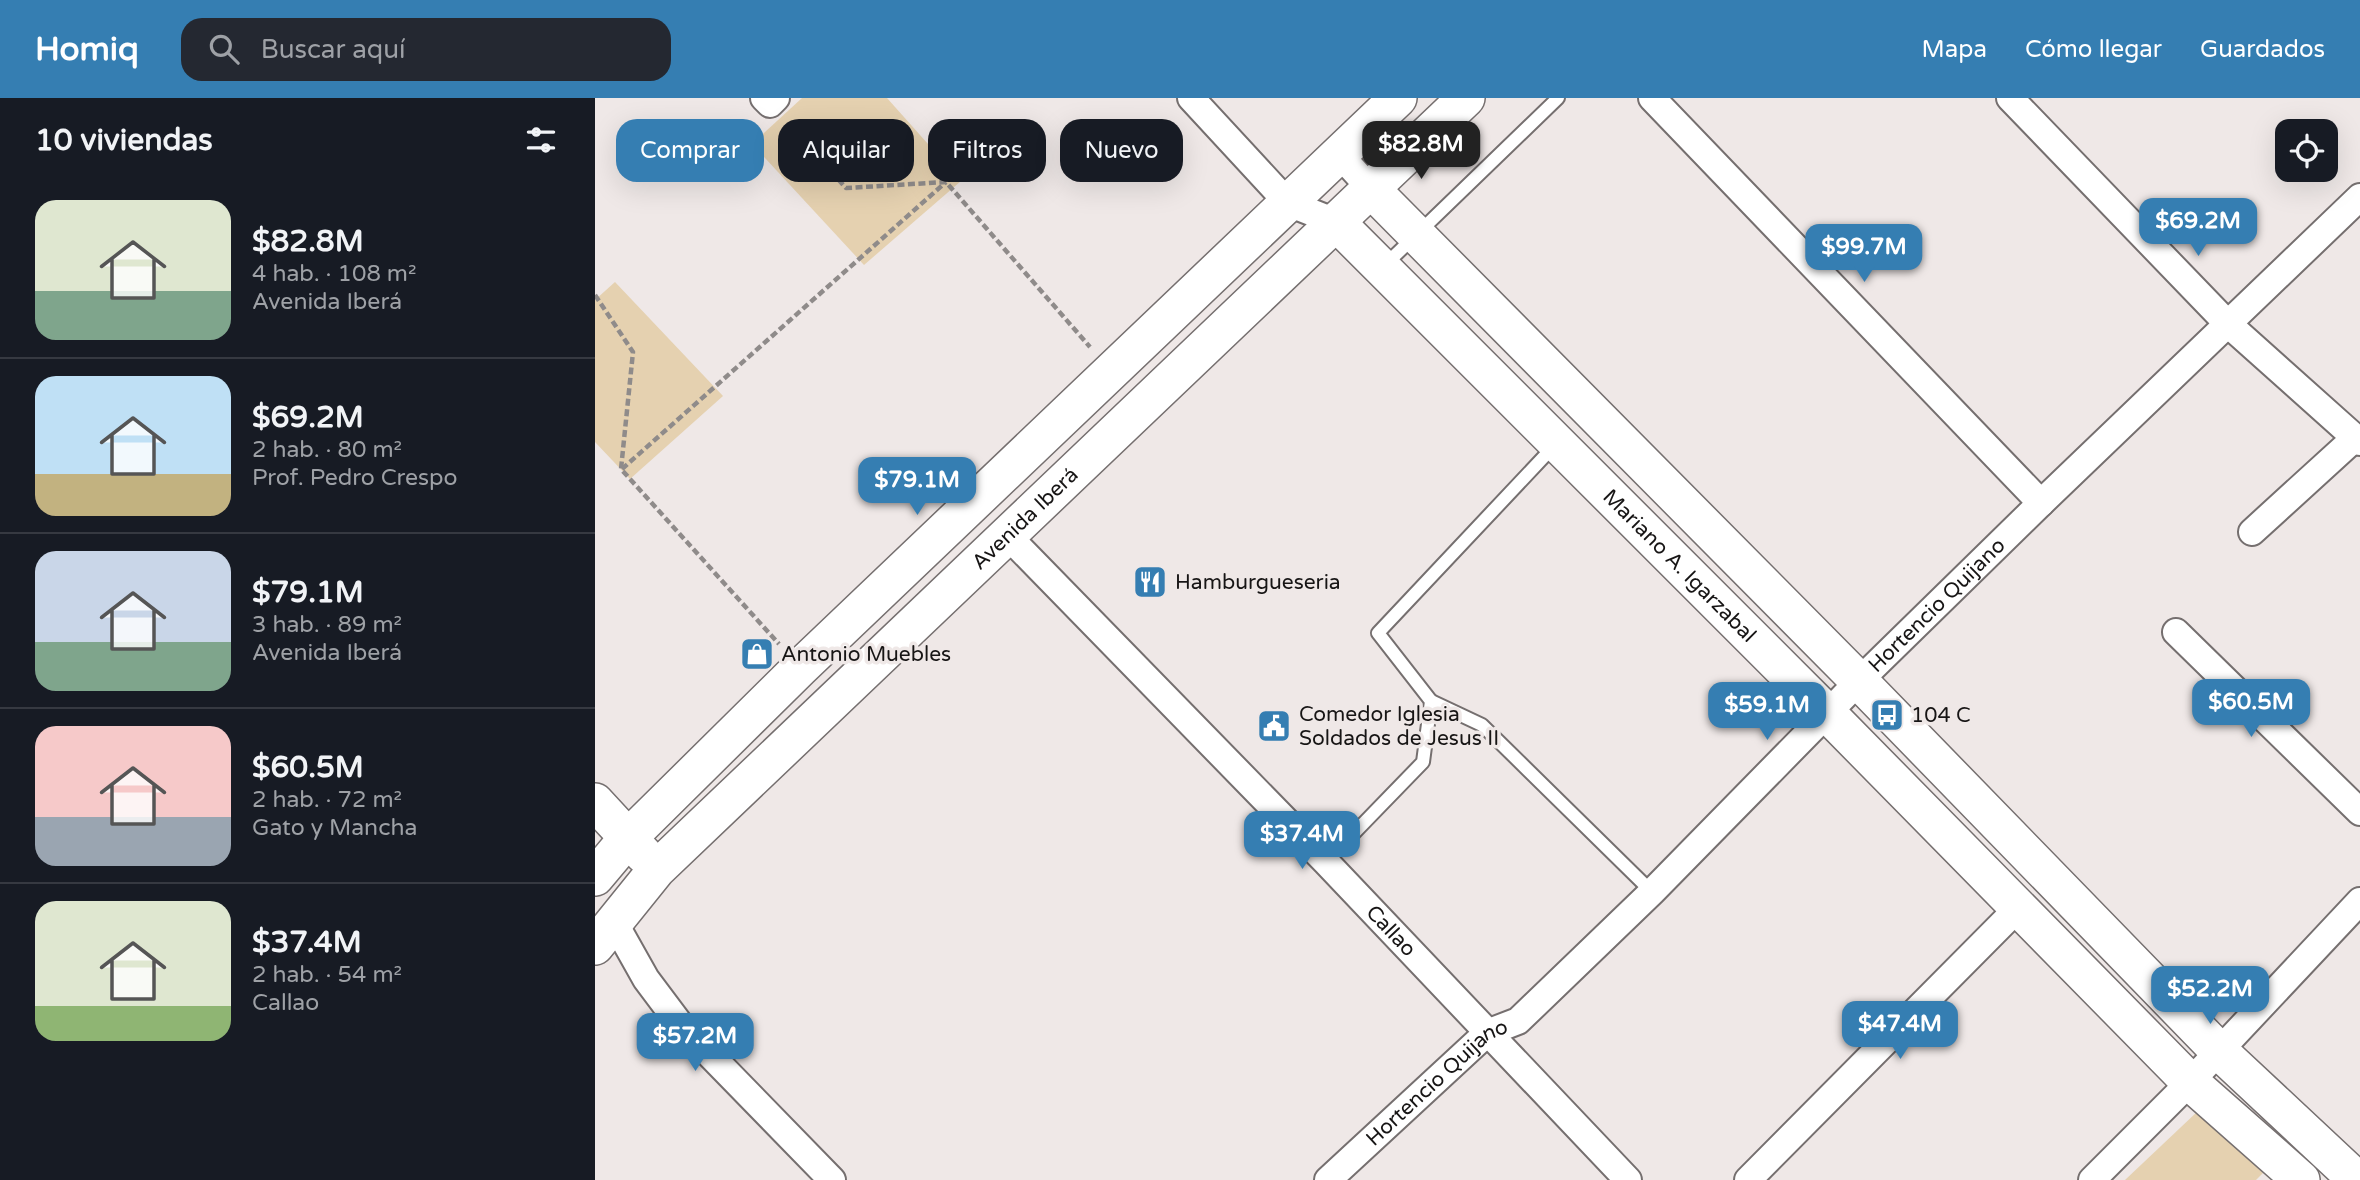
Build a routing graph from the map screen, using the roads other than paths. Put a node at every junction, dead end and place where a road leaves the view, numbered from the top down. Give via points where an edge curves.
1 (1191, 98) edge
2 (1398, 98) edge
3 (1466, 98) edge
4 (1557, 98) edge
5 (1652, 98) edge
6 (2010, 98) edge
7 (1339, 154) junction
8 (1371, 189) junction
9 (2360, 197) edge
10 (1287, 203) junction
11 (1336, 222) junction
12 (1416, 235) junction
13 (1384, 267) junction
14 (2228, 324) junction
15 (2358, 440) edge
16 (1558, 442) junction
17 (2041, 503) junction
18 (2252, 532) dead end
19 (1006, 534) junction
20 (2176, 632) dead end
21 (1859, 681) junction
22 (1431, 701) junction
23 (1828, 714) junction
24 (595, 802) edge
25 (2360, 812) edge
26 (627, 839) junction
27 (1326, 862) junction
28 (657, 869) junction
29 (595, 877) edge
30 (1652, 892) junction
31 (2360, 901) edge
32 (2018, 908) junction
33 (601, 923) edge
34 (1487, 1033) junction
35 (2219, 1051) junction
36 (2190, 1082) junction
37 (2291, 1177) edge
38 (832, 1180) edge
39 (1328, 1180) edge
40 (1628, 1180) edge
41 (1748, 1180) edge
42 (2092, 1180) edge
43 (2357, 1180) edge

1 - 10 street
2 - 7 main road
3 - 8 main road, Avenida Iberá
4 - 12 lane
5 - 17 street
6 - 14 street
7 - 8 street
7 - 10 main road
8 - 11 main road, Avenida Iberá
8 - 12 main road
9 - 14 street, Hortencio Quijano
10 - 11 street, Mariano A. Igarzabal
10 - 26 main road
11 - 13 main road, Mariano A. Igarzabal
11 - 19 main road, Avenida Iberá
12 - 13 lane
12 - 21 main road
13 - 16 main road, Mariano A. Igarzabal
14 - 15 street
14 - 17 street, Hortencio Quijano
15 - 18 street
16 - 22 lane via 1378,633
16 - 23 main road, Mariano A. Igarzabal
17 - 21 street, Hortencio Quijano
19 - 27 street, Callao
19 - 28 main road, Avenida Iberá
20 - 25 street
21 - 23 street, Hortencio Quijano
21 - 35 main road
22 - 27 lane via 1423,762
22 - 30 lane via 1482,725
23 - 30 street, Hortencio Quijano
23 - 32 main road, Mariano A. Igarzabal
24 - 26 main road
26 - 28 main road
26 - 29 main road
27 - 34 street, Callao
28 - 33 main road, Avenida Iberá
30 - 34 street, Hortencio Quijano via 1518,1021
31 - 35 street
32 - 36 main road, Mariano A. Igarzabal
32 - 41 street
33 - 38 street via 679,1023
34 - 39 street, Hortencio Quijano
34 - 40 street, Callao
35 - 36 street
35 - 43 main road
36 - 37 main road, Mariano A. Igarzabal
36 - 42 street

